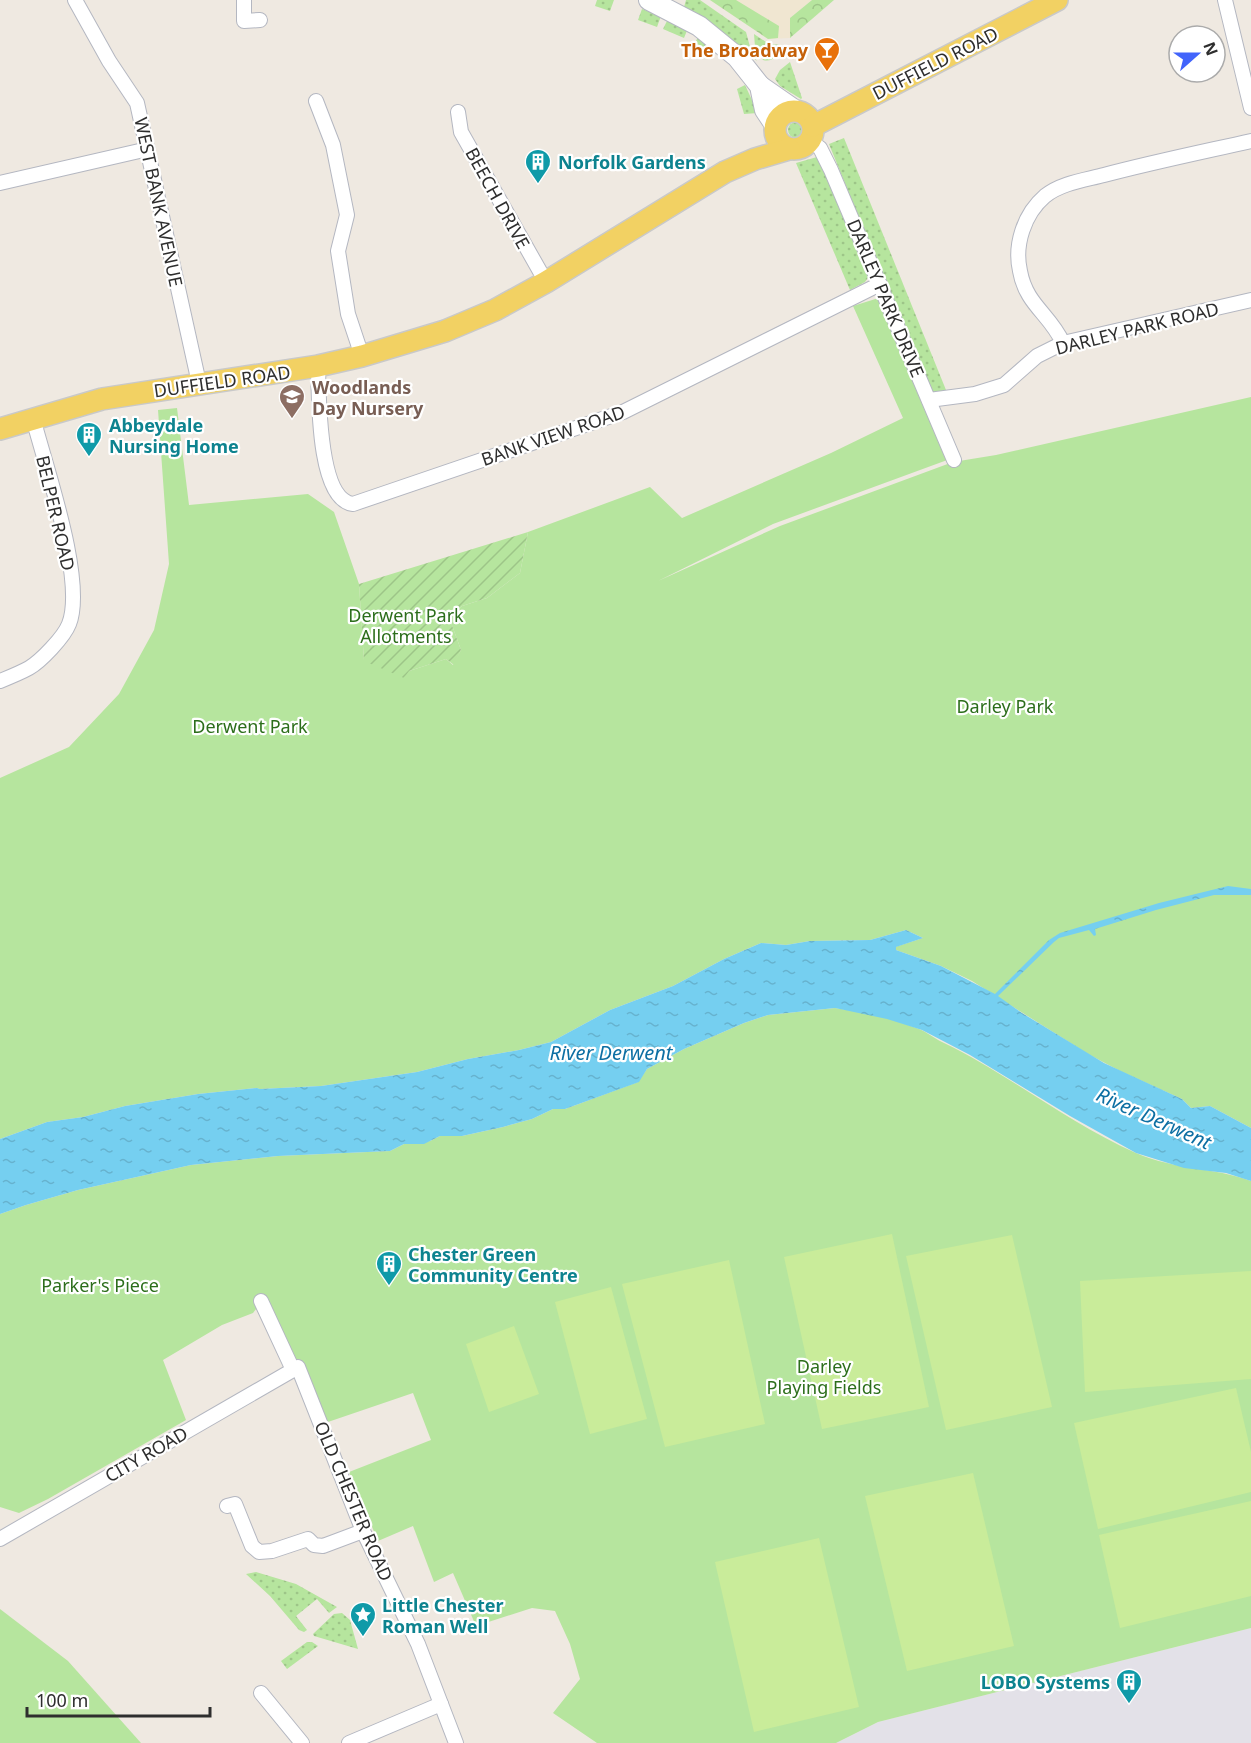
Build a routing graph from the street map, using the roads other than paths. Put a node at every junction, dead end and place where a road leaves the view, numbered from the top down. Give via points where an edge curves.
1 (75, 0) edge
2 (244, 0) edge
3 (649, 0) edge
4 (1057, 0) edge
5 (1225, 0) edge
6 (260, 20) dead end
7 (760, 86) junction
8 (316, 101) dead end
9 (1251, 108) edge
10 (796, 111) junction
11 (458, 112) dead end
12 (775, 126) junction
13 (812, 133) junction
14 (1251, 141) edge
15 (148, 149) junction
16 (789, 149) junction
17 (725, 172) junction
18 (0, 183) edge
19 (546, 282) junction
20 (880, 284) junction
21 (1251, 300) edge
22 (1063, 343) junction
23 (362, 356) junction
24 (318, 366) junction
25 (199, 383) junction
26 (929, 400) junction
27 (33, 418) junction
28 (0, 429) edge
29 (954, 460) dead end
30 (0, 681) edge
31 (261, 1301) dead end
32 (293, 1370) junction
33 (227, 1506) dead end
34 (363, 1531) junction
35 (0, 1539) edge
36 (261, 1693) dead end
37 (441, 1704) junction
38 (302, 1743) edge
39 (349, 1743) edge
40 (456, 1743) edge

1 - 15 street, WEST BANK AVENUE via 137,103
2 - 6 street via 244,21
3 - 7 street via 710,34 737,57
4 - 13 main road, DUFFIELD ROAD
5 - 9 street
7 - 10 street
7 - 12 street via 765,110
8 - 23 street via 333,144 347,215 338,250 348,314
10 - 12 main road via 787,112
10 - 13 main road via 809,118
11 - 19 street, BEECH DRIVE via 461,132
12 - 16 main road via 777,139
12 - 17 main road, DUFFIELD ROAD via 753,151
13 - 16 main road via 799,149
13 - 20 street, DARLEY PARK DRIVE
14 - 22 street via 1074,183 1045,196 1025,224 1017,256 1028,297 1058,331
15 - 18 street
15 - 25 street, WEST BANK AVENUE
16 - 17 main road, DUFFIELD ROAD
17 - 19 main road, DUFFIELD ROAD
19 - 23 main road, DUFFIELD ROAD via 445,331
20 - 24 street, BANK VIEW ROAD via 623,412 353,504 341,499 324,461
20 - 26 street, DARLEY PARK DRIVE
21 - 22 street, DARLEY PARK ROAD
22 - 26 street, DARLEY PARK ROAD via 1037,356 1011,381 988,391
23 - 24 main road, DUFFIELD ROAD
24 - 25 main road, DUFFIELD ROAD
25 - 27 main road, DUFFIELD ROAD via 102,399
26 - 29 street, DARLEY PARK DRIVE
27 - 28 main road, DUFFIELD ROAD
27 - 30 street, BELPER ROAD via 72,563 73,606 69,624 52,646 31,667
31 - 32 street, OLD CHESTER ROAD
32 - 34 street, OLD CHESTER ROAD via 298,1367
32 - 35 street, CITY ROAD
33 - 34 street via 235,1504 252,1546 259,1552 308,1539 323,1546
34 - 37 street, OLD CHESTER ROAD via 418,1644
36 - 38 street
37 - 39 street
37 - 40 street, OLD CHESTER ROAD

